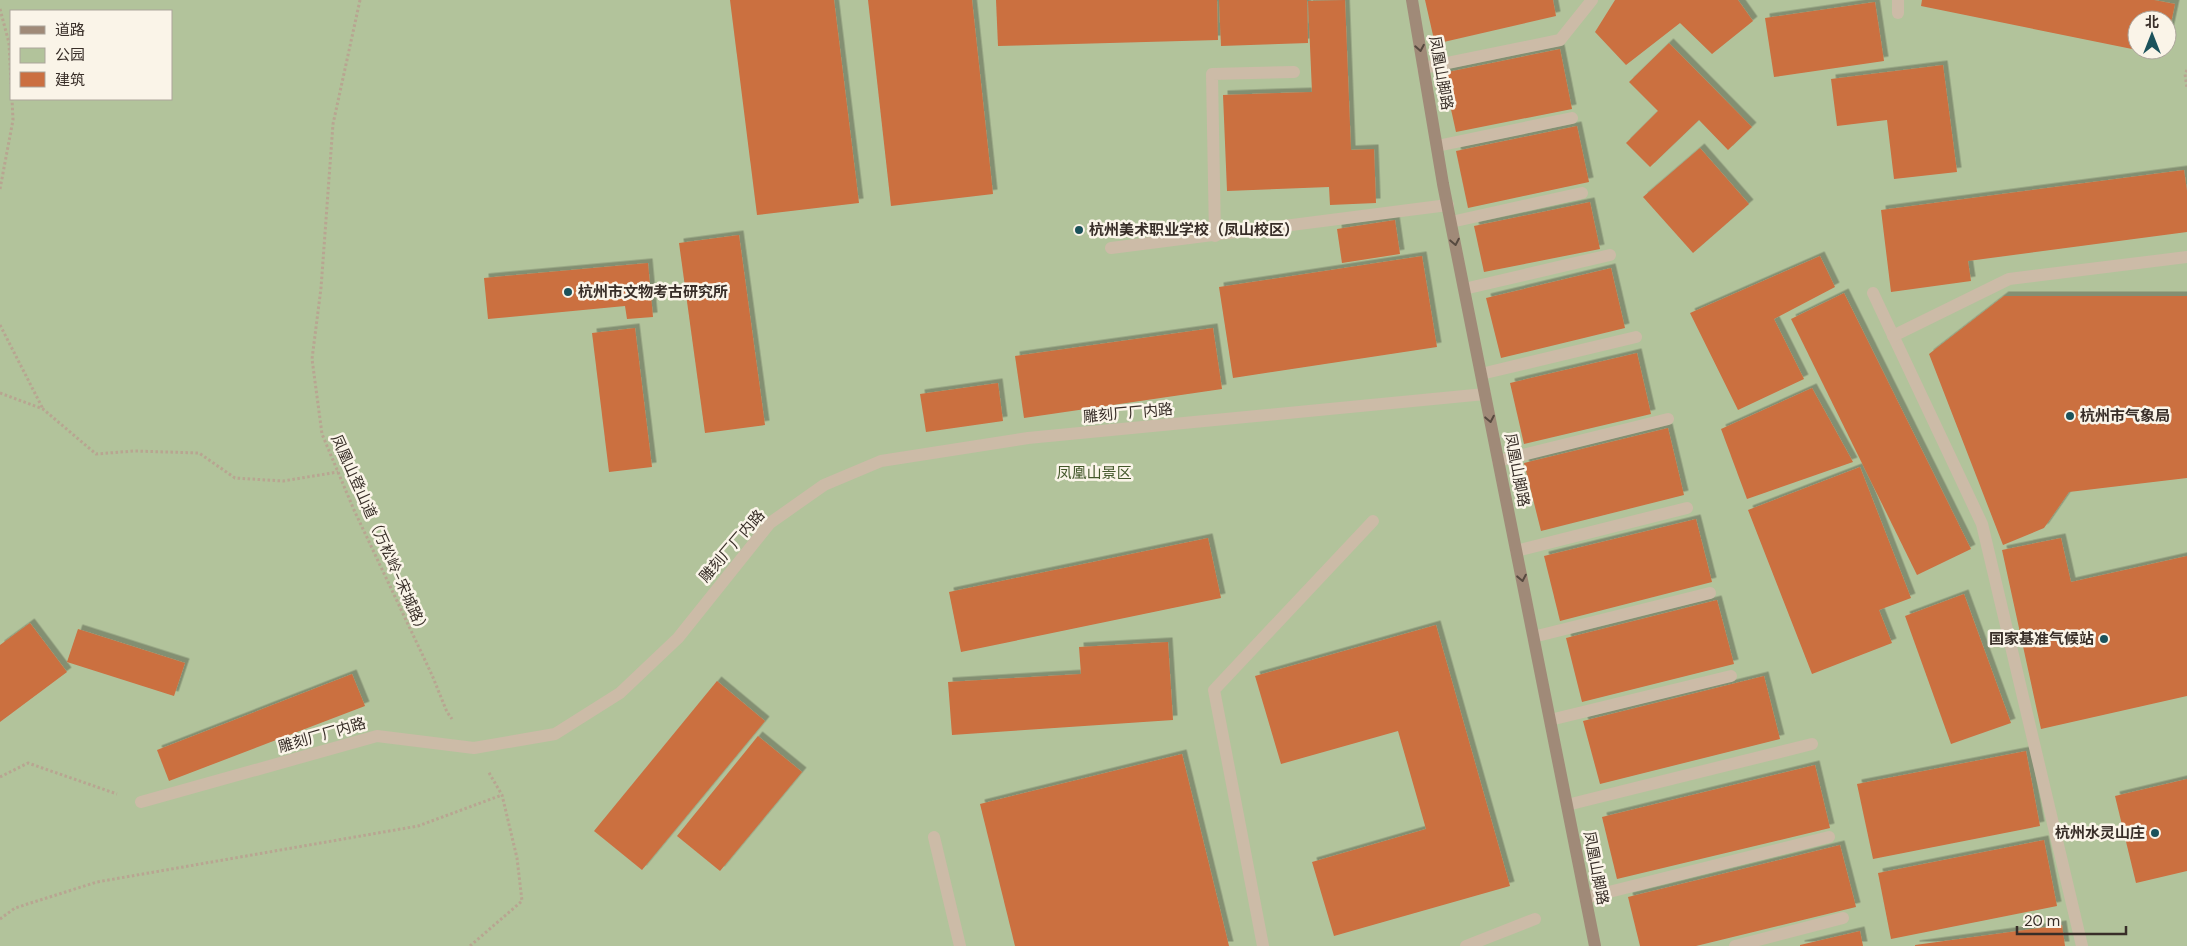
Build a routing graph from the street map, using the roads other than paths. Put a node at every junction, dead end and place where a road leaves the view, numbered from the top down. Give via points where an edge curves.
1 (1412, 0) edge
2 (1592, 0) edge
3 (1898, 0) edge
4 (1898, 13) dead end
5 (1423, 68) junction
6 (1294, 72) dead end
7 (1572, 118) dead end
8 (1437, 146) junction
9 (1582, 193) dead end
10 (1448, 205) junction
11 (1451, 222) junction
12 (1216, 236) junction
13 (1111, 248) dead end
14 (1610, 255) dead end
15 (2187, 257) edge
16 (1464, 289) junction
17 (1873, 293) dead end
18 (1894, 336) junction
19 (1636, 337) dead end
20 (1481, 374) junction
21 (1485, 394) junction
22 (1668, 419) dead end
23 (1498, 461) junction
24 (1687, 508) dead end
25 (1373, 521) dead end
26 (1516, 551) junction
27 (1710, 593) dead end
28 (1533, 637) junction
29 (1731, 676) dead end
30 (1550, 720) junction
31 (1812, 744) dead end
32 (141, 802) road end
33 (1567, 805) junction
34 (934, 837) dead end
35 (1829, 837) dead end
36 (1585, 898) junction
37 (1843, 918) dead end
38 (1535, 919) dead end
39 (960, 946) edge
40 (1263, 946) edge
41 (1466, 946) edge
42 (1595, 946) edge
43 (1735, 946) edge
44 (2082, 946) edge

1 -> 5 street, 凤凰山脚路
2 - 5 lane via 1560,40
3 - 4 lane
5 - 8 street, 凤凰山脚路
6 - 12 lane via 1212,74
7 - 8 lane
8 - 10 street, 凤凰山脚路
9 - 11 lane
10 - 11 street, 凤凰山脚路
10 - 12 lane
11 -> 16 street, 凤凰山脚路
12 - 13 lane
14 - 16 lane
15 - 18 lane via 2009,279
16 - 20 street, 凤凰山脚路
17 - 18 lane
18 - 44 lane via 1982,524
19 - 20 lane
20 - 21 street, 凤凰山脚路
21 -> 23 street, 凤凰山脚路
21 - 32 lane, 雕刻厂厂内路 via 1028,438 881,461 824,485 770,523 678,638 620,693 555,734 474,748 377,736
22 - 23 lane
23 - 26 street, 凤凰山脚路
24 - 26 lane
25 - 40 lane via 1214,690
26 -> 28 street, 凤凰山脚路
27 - 28 lane
28 - 30 street, 凤凰山脚路
29 - 30 lane
30 - 33 street, 凤凰山脚路
31 - 33 lane
33 - 36 street, 凤凰山脚路
34 - 39 lane
35 - 36 lane
36 - 42 street, 凤凰山脚路
37 - 43 lane
38 - 41 lane

